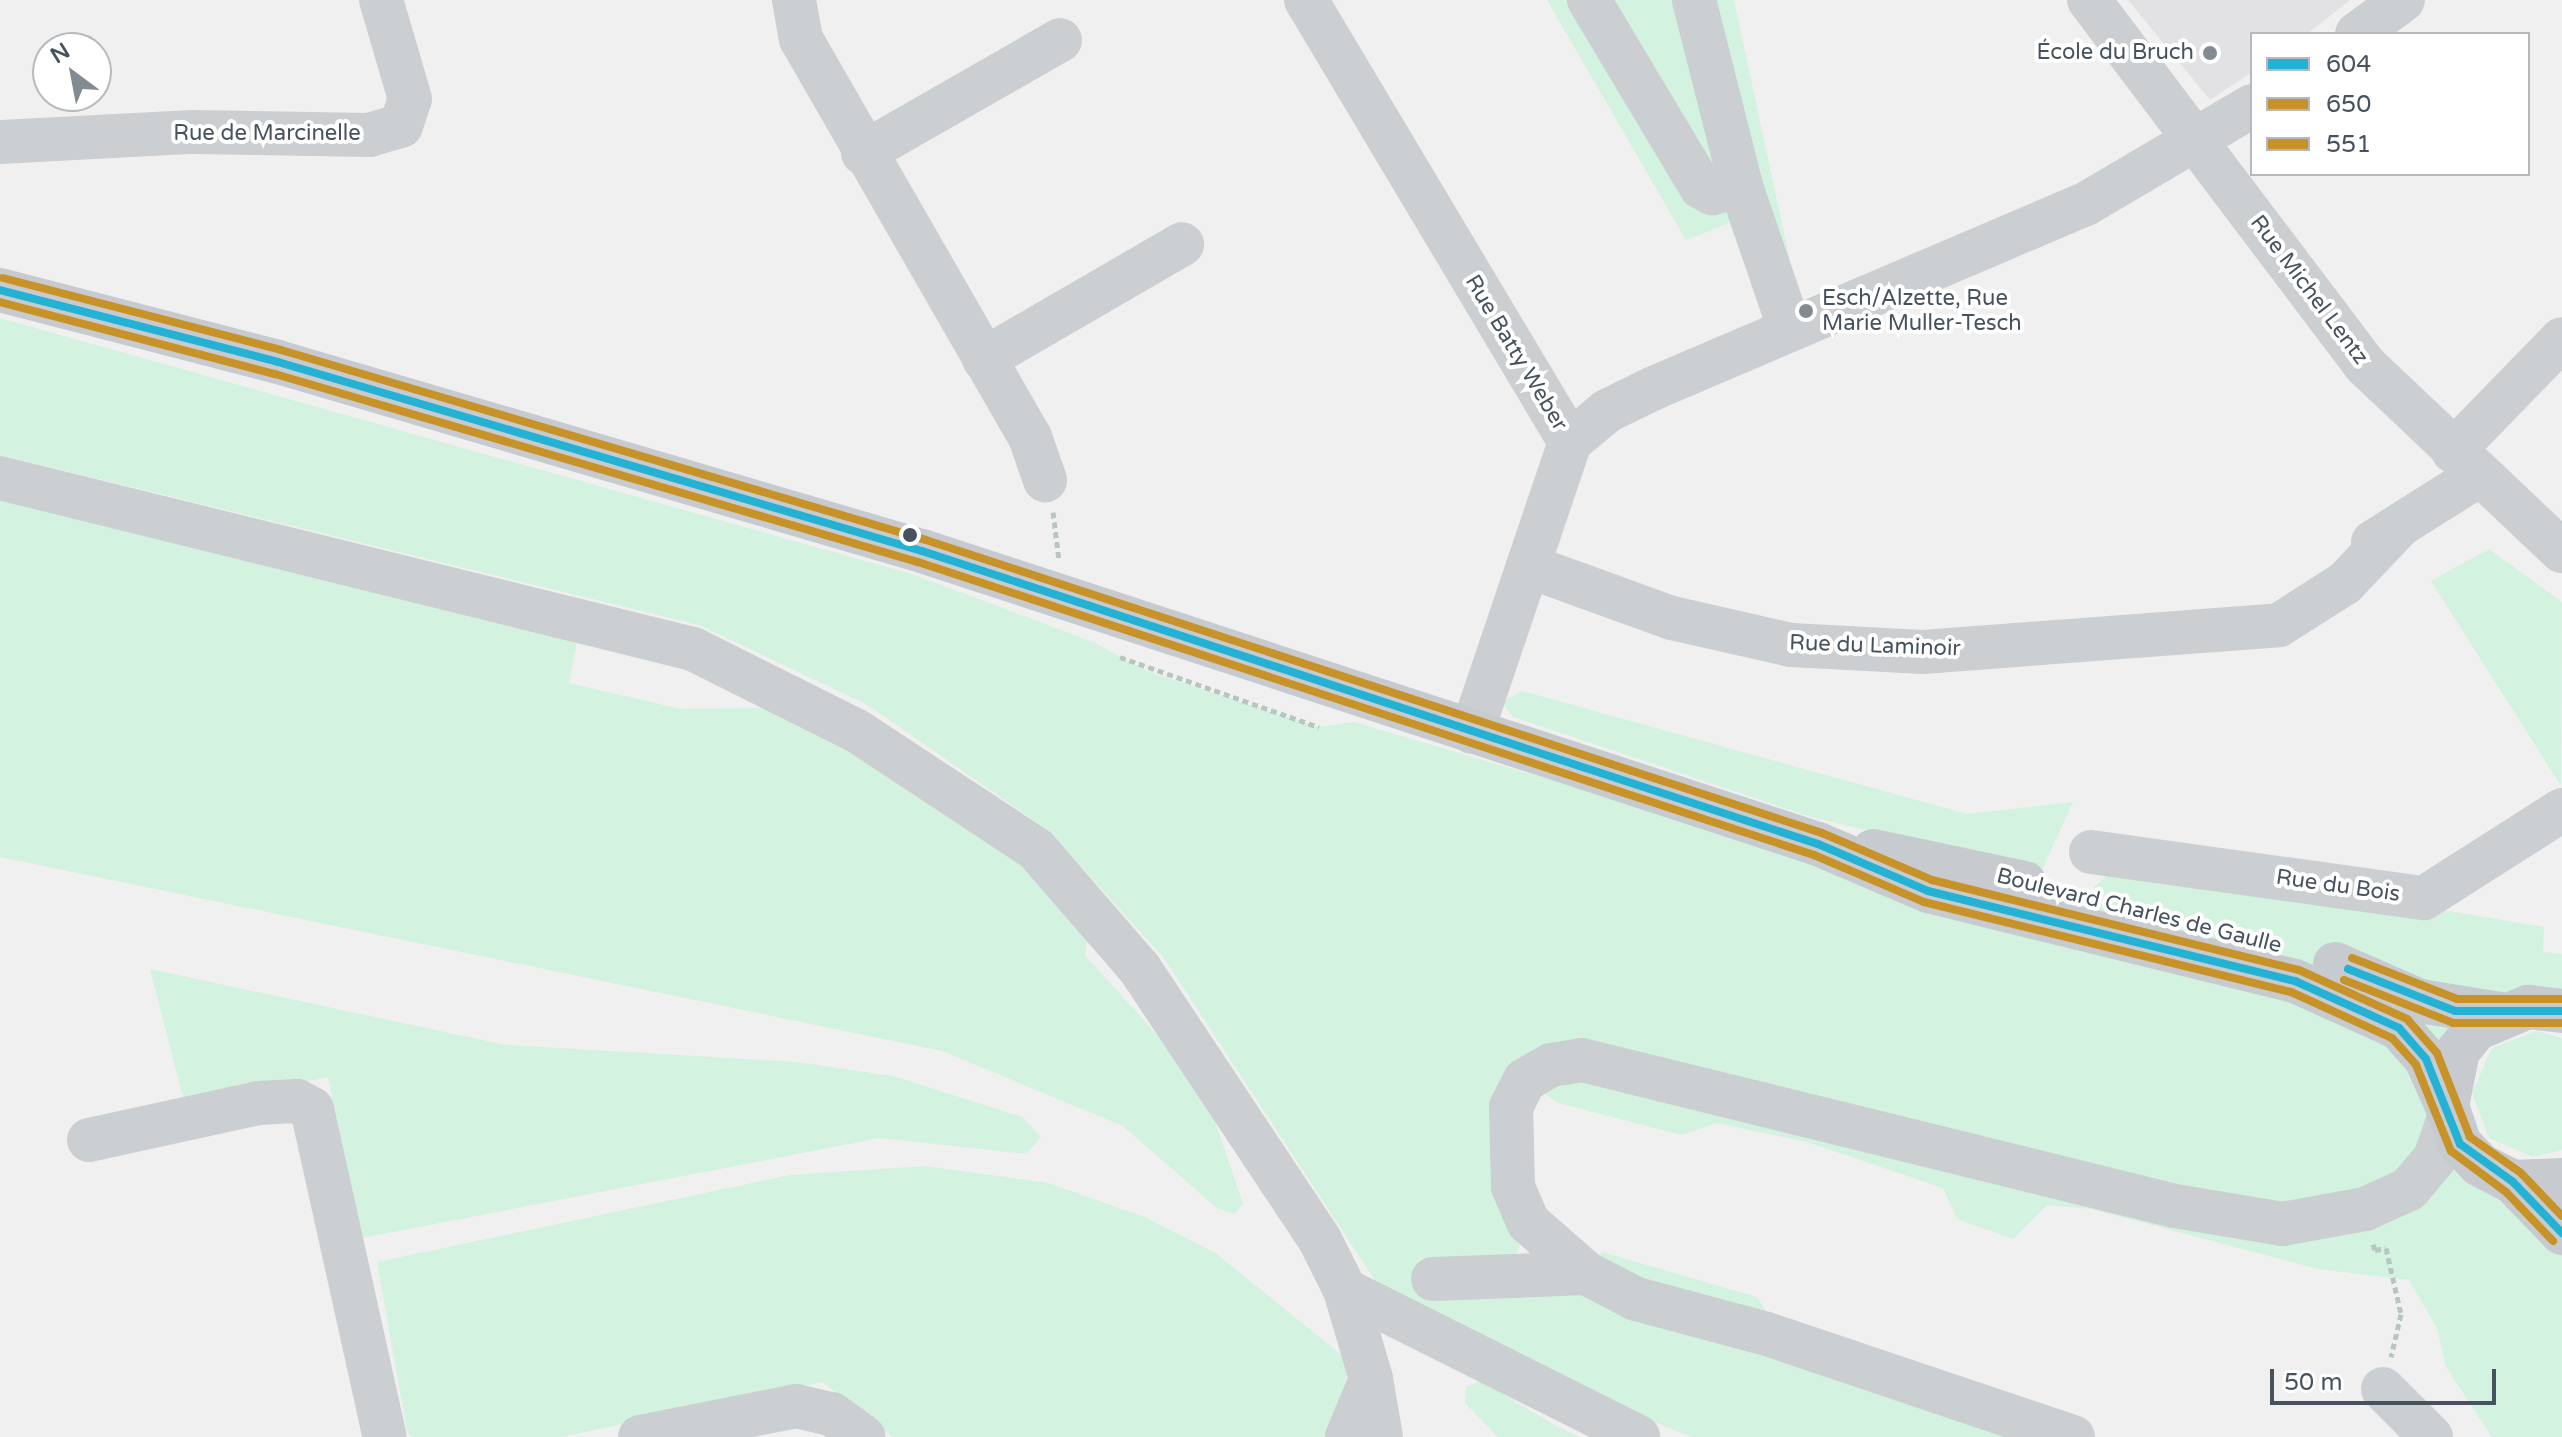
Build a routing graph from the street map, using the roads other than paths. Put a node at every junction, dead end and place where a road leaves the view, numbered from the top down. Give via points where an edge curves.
1 (381, 0) edge
2 (794, 0) edge
3 (1306, 0) edge
4 (1589, 0) edge
5 (1694, 0) edge
6 (2089, 0) edge
7 (2403, 0) edge
8 (2360, 32) edge
9 (1060, 40) dead end
10 (2250, 107) edge
11 (0, 142) edge
12 (2198, 143) junction
13 (863, 153) junction
14 (1741, 186) junction
15 (1182, 244) dead end
16 (0, 290) edge
17 (1790, 330) junction
18 (2562, 339) edge
19 (984, 359) junction
20 (1570, 442) junction
21 (2466, 463) junction
22 (0, 478) edge
23 (1045, 480) dead end
24 (2562, 551) edge
25 (1528, 566) junction
26 (1472, 732) junction
27 (2562, 810) edge
28 (1818, 844) junction
29 (2091, 852) dead end
30 (2562, 1011) edge
31 (2500, 1014) junction
32 (2448, 1112) junction
33 (89, 1140) dead end
34 (2562, 1180) edge
35 (2513, 1182) junction
36 (2562, 1233) edge
37 (1586, 1273) junction
38 (1433, 1279) dead end
39 (1345, 1290) junction
40 (1371, 1379) junction
41 (2383, 1389) road end
42 (385, 1437) edge
43 (640, 1437) edge
44 (864, 1437) edge
45 (1347, 1437) edge
46 (1381, 1437) edge
47 (1638, 1437) edge
48 (2073, 1437) edge
49 (2431, 1437) edge

1 - 11 street, Rue de Marcinelle via 410,99 401,126 369,135 193,132
2 - 13 street via 801,39
3 - 20 street, Rue Batty Weber
4 - 14 street via 1701,187 1712,193
5 - 14 street
6 - 12 street, Rue Michel Lentz
7 - 8 street
9 - 13 street
10 - 12 street
12 - 17 street via 2084,205
12 - 21 street, Rue Michel Lentz via 2365,365
13 - 19 street
14 - 17 street
15 - 19 street
16 - 26 main road, Boulevard Charles de Gaulle via 278,362 922,551
17 - 20 street via 1607,411
18 - 21 street, Rue du Laminoir
19 - 23 street via 1030,437
20 - 25 street, Rue Batty Weber
21 - 24 street, Rue Michel Lentz
21 - 25 street, Rue du Laminoir via 2397,528 2233,631 1923,652 1791,645 1672,618
22 - 39 street via 693,649 857,731 1036,849 1140,969 1320,1240
25 - 26 street, Rue Batty Weber
26 - 28 main road, Boulevard Charles de Gaulle
27 - 29 street, Rue du Bois via 2424,898
28 - 31 main road, Boulevard Charles de Gaulle via 1940,861 2302,951 2455,1011
28 - 32 main road, Boulevard Charles de Gaulle via 1928,891 2295,981 2366,1009 2399,1028 2426,1059
30 - 31 main road, Boulevard Charles de Gaulle via 2528,1007
31 - 32 main road via 2458,1051
32 - 35 main road, Boulevard Charles de Gaulle via 2480,1165
32 - 37 street via 2435,1158 2409,1189 2323,1220 2236,1217 1582,1060 1525,1080 1511,1107 1509,1148 1513,1187 1528,1222
33 - 42 street via 258,1103 297,1101 312,1109
34 - 35 main road
35 - 36 main road
37 - 38 street
37 - 48 street via 1636,1299 1767,1334
39 - 40 street
39 - 47 street
40 - 45 street
40 - 46 street
41 - 49 street
43 - 44 street via 796,1406 832,1414

